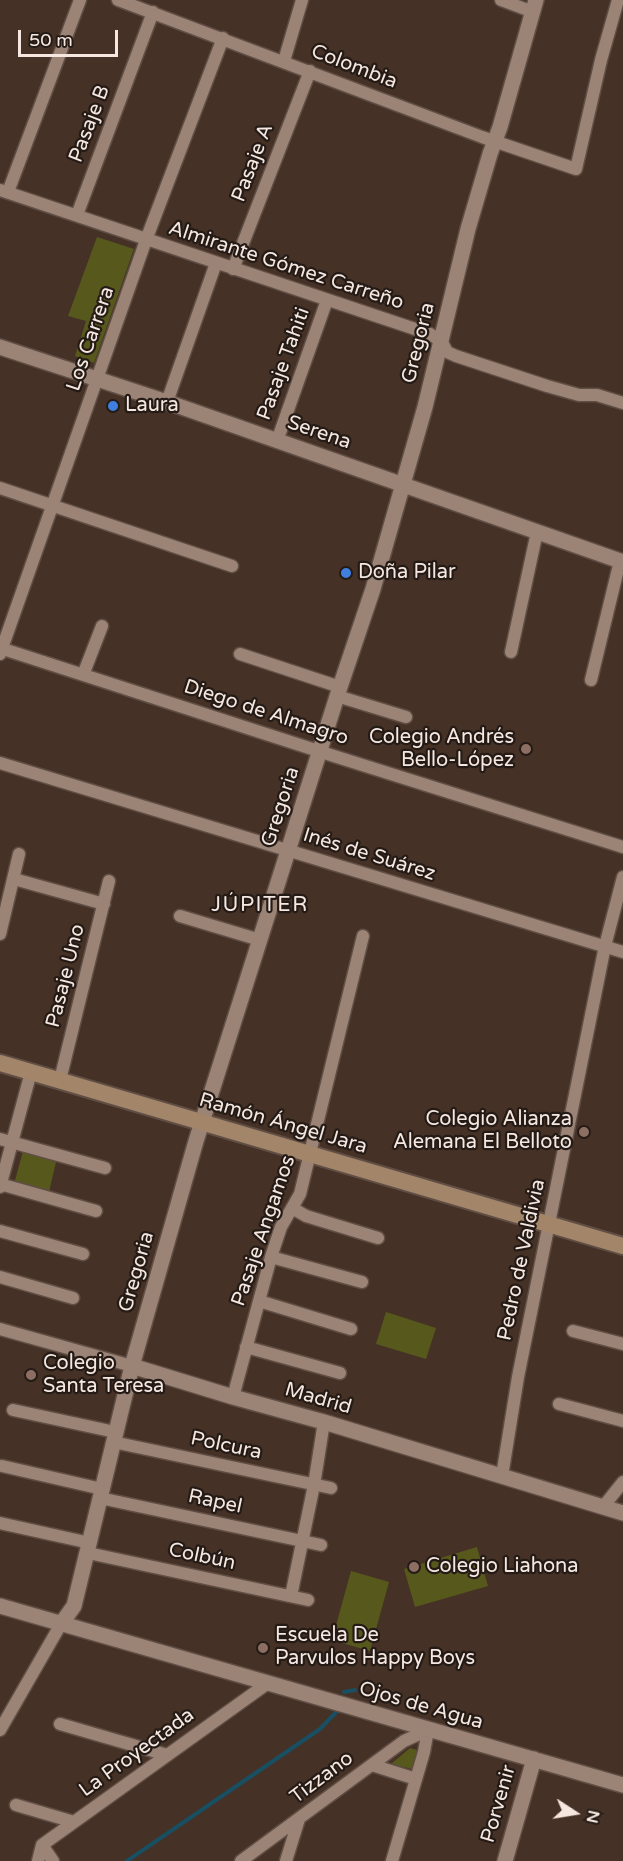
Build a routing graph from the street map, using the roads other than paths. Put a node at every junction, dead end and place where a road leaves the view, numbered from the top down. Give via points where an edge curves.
1 (80, 0) edge
2 (118, 0) edge
3 (302, 0) edge
4 (501, 0) edge
5 (618, 0) edge
6 (534, 6) edge
7 (153, 12) junction
8 (223, 38) junction
9 (284, 61) junction
10 (310, 71) junction
11 (494, 141) junction
12 (4, 191) edge
13 (76, 216) junction
14 (146, 240) junction
15 (216, 263) junction
16 (233, 269) junction
17 (327, 300) junction
18 (442, 342) junction
19 (0, 347) edge
20 (98, 379) junction
21 (167, 402) junction
22 (623, 403) edge
23 (276, 441) junction
24 (404, 485) junction
25 (0, 488) edge
26 (52, 506) junction
27 (537, 532) junction
28 (621, 562) edge
29 (232, 566) dead end
30 (102, 626) dead end
31 (1, 650) edge
32 (511, 652) dead end
33 (240, 654) dead end
34 (83, 675) junction
35 (591, 680) dead end
36 (339, 691) junction
37 (406, 717) dead end
38 (320, 751) junction
39 (0, 763) edge
40 (623, 847) edge
41 (289, 851) junction
42 (19, 854) dead end
43 (623, 877) edge
44 (14, 879) junction
45 (109, 881) dead end
46 (104, 904) junction
47 (180, 916) dead end
48 (0, 934) edge
49 (363, 936) dead end
50 (260, 940) junction
51 (605, 946) junction
52 (623, 952) edge
53 (0, 1063) edge
54 (31, 1072) junction
55 (60, 1080) junction
56 (202, 1121) junction
57 (6, 1140) edge
58 (311, 1154) junction
59 (105, 1168) dead end
60 (0, 1185) edge
61 (292, 1208) junction
62 (96, 1211) dead end
63 (550, 1224) junction
64 (0, 1231) edge
65 (378, 1238) dead end
66 (623, 1246) edge
67 (83, 1254) dead end
68 (271, 1257) junction
69 (0, 1277) edge
70 (362, 1282) dead end
71 (73, 1298) dead end
72 (259, 1301) junction
73 (0, 1329) edge
74 (351, 1329) dead end
75 (573, 1330) dead end
76 (623, 1344) edge
77 (246, 1347) junction
78 (132, 1366) junction
79 (340, 1373) dead end
80 (233, 1397) junction
81 (559, 1404) dead end
82 (13, 1410) dead end
83 (623, 1420) edge
84 (324, 1422) junction
85 (114, 1437) junction
86 (2, 1466) dead end
87 (502, 1476) junction
88 (623, 1482) edge
89 (314, 1485) junction
90 (331, 1488) dead end
91 (101, 1494) junction
92 (603, 1507) junction
93 (623, 1513) edge
94 (0, 1523) edge
95 (302, 1541) junction
96 (321, 1545) dead end
97 (89, 1548) junction
98 (291, 1596) junction
99 (308, 1600) dead end
100 (0, 1606) edge
101 (61, 1623) junction
102 (268, 1683) junction
103 (60, 1724) dead end
104 (0, 1730) edge
105 (428, 1730) junction
106 (168, 1755) junction
107 (534, 1759) junction
108 (372, 1765) junction
109 (416, 1779) junction
110 (623, 1785) edge
111 (16, 1806) dead end
112 (299, 1819) junction
113 (74, 1822) junction
114 (42, 1845) junction
115 (38, 1861) edge
116 (53, 1861) edge
117 (241, 1861) edge
118 (286, 1861) edge
119 (392, 1861) edge
120 (505, 1861) edge

1 - 12 street
2 - 7 street, Colombia
3 - 9 street
4 - 6 street
5 - 11 street, Colombia via 576,169
6 - 11 street, Gregoria
7 - 8 street, Colombia
7 - 13 street, Pasaje B
8 - 9 street, Colombia
8 - 14 street, Los Carrera
9 - 10 street, Colombia
10 - 11 street, Colombia
10 - 16 street, Pasaje A
11 - 18 street, Gregoria via 468,229
12 - 13 street, Almirante Gómez Carreño
13 - 14 street, Almirante Gómez Carreño
14 - 15 street, Almirante Gómez Carreño
14 - 20 street, Los Carrera
15 - 16 street, Almirante Gómez Carreño
15 - 21 street
16 - 17 street, Almirante Gómez Carreño
17 - 18 street, Almirante Gómez Carreño via 430,334
17 - 23 street, Pasaje Tahiti
18 - 22 street, Almirante Gómez Carreño via 447,352 456,356 547,387
18 - 24 street, Gregoria
19 - 20 street, Serena
20 - 21 street, Serena
20 - 26 street, Los Carrera
21 - 23 street, Serena
23 - 24 street, Serena
24 - 27 street, Serena
24 - 36 street, Gregoria
25 - 26 street
26 - 29 street
26 - 31 street, Los Carrera
27 - 28 street, Serena
27 - 32 street
28 - 35 street
30 - 34 street
31 - 34 street, Diego de Almagro
33 - 36 street
34 - 38 street, Diego de Almagro
36 - 37 street
36 - 38 street, Gregoria
38 - 40 street, Diego de Almagro
38 - 41 street, Gregoria
39 - 41 street, Inés de Suárez
41 - 50 street, Gregoria
41 - 51 street, Inés de Suárez
42 - 44 street
43 - 51 street, Pedro de Valdivia
44 - 46 street
44 - 48 street
45 - 46 street, Pasaje Uno
46 - 55 street, Pasaje Uno
47 - 50 street
49 - 58 street, Pasaje Angamos
50 - 56 street, Gregoria
51 - 52 street, Inés de Suárez
51 - 63 street, Pedro de Valdivia
53 - 54 main road, Ramón Ángel Jara
54 - 55 main road, Ramón Ángel Jara
54 - 57 street
55 - 56 main road, Ramón Ángel Jara
56 - 58 main road, Ramón Ángel Jara
56 - 78 street, Gregoria
57 - 59 street
57 - 60 street
58 - 61 street, Pasaje Angamos
58 - 63 main road, Ramón Ángel Jara
60 - 62 street
61 - 65 street
61 - 68 street, Pasaje Angamos
63 - 66 main road, Ramón Ángel Jara
63 - 87 street, Pedro de Valdivia
64 - 67 street
68 - 70 street
68 - 72 street, Pasaje Angamos
69 - 71 street
72 - 74 street
72 - 77 street, Pasaje Angamos
73 - 78 street, Madrid
75 - 76 street
77 - 79 street
77 - 80 street, Pasaje Angamos
78 - 80 street, Madrid
78 - 85 street, Gregoria
80 - 84 street, Madrid
81 - 83 street
82 - 85 street, Polcura
84 - 87 street, Madrid
84 - 89 street
85 - 89 street, Polcura
85 - 91 street, Gregoria
86 - 91 street, Rapel
87 - 92 street, Madrid
88 - 92 street
89 - 90 street, Polcura
89 - 95 street
91 - 95 street, Rapel
91 - 97 street, Gregoria
92 - 93 street, Madrid
94 - 97 street, Colbún
95 - 96 street, Rapel
95 - 98 street
97 - 98 street, Colbún
97 - 101 street, Gregoria via 74,1606
98 - 99 street, Colbún
100 - 101 street, Ojos de Agua
101 - 102 street, Ojos de Agua
101 - 104 street
102 - 105 street, Ojos de Agua
102 - 106 street, La Proyectada
103 - 106 street
105 - 107 street, Ojos de Agua
105 - 108 street, Tizzano via 404,1740
105 - 109 street
106 - 113 street, La Proyectada
107 - 110 street, Ojos de Agua
107 - 120 street, Porvenir
108 - 109 street
108 - 112 street, Tizzano
109 - 119 street
111 - 113 street
112 - 117 street, Tizzano
112 - 118 street
113 - 114 street, La Proyectada
114 - 115 street
114 - 116 street

